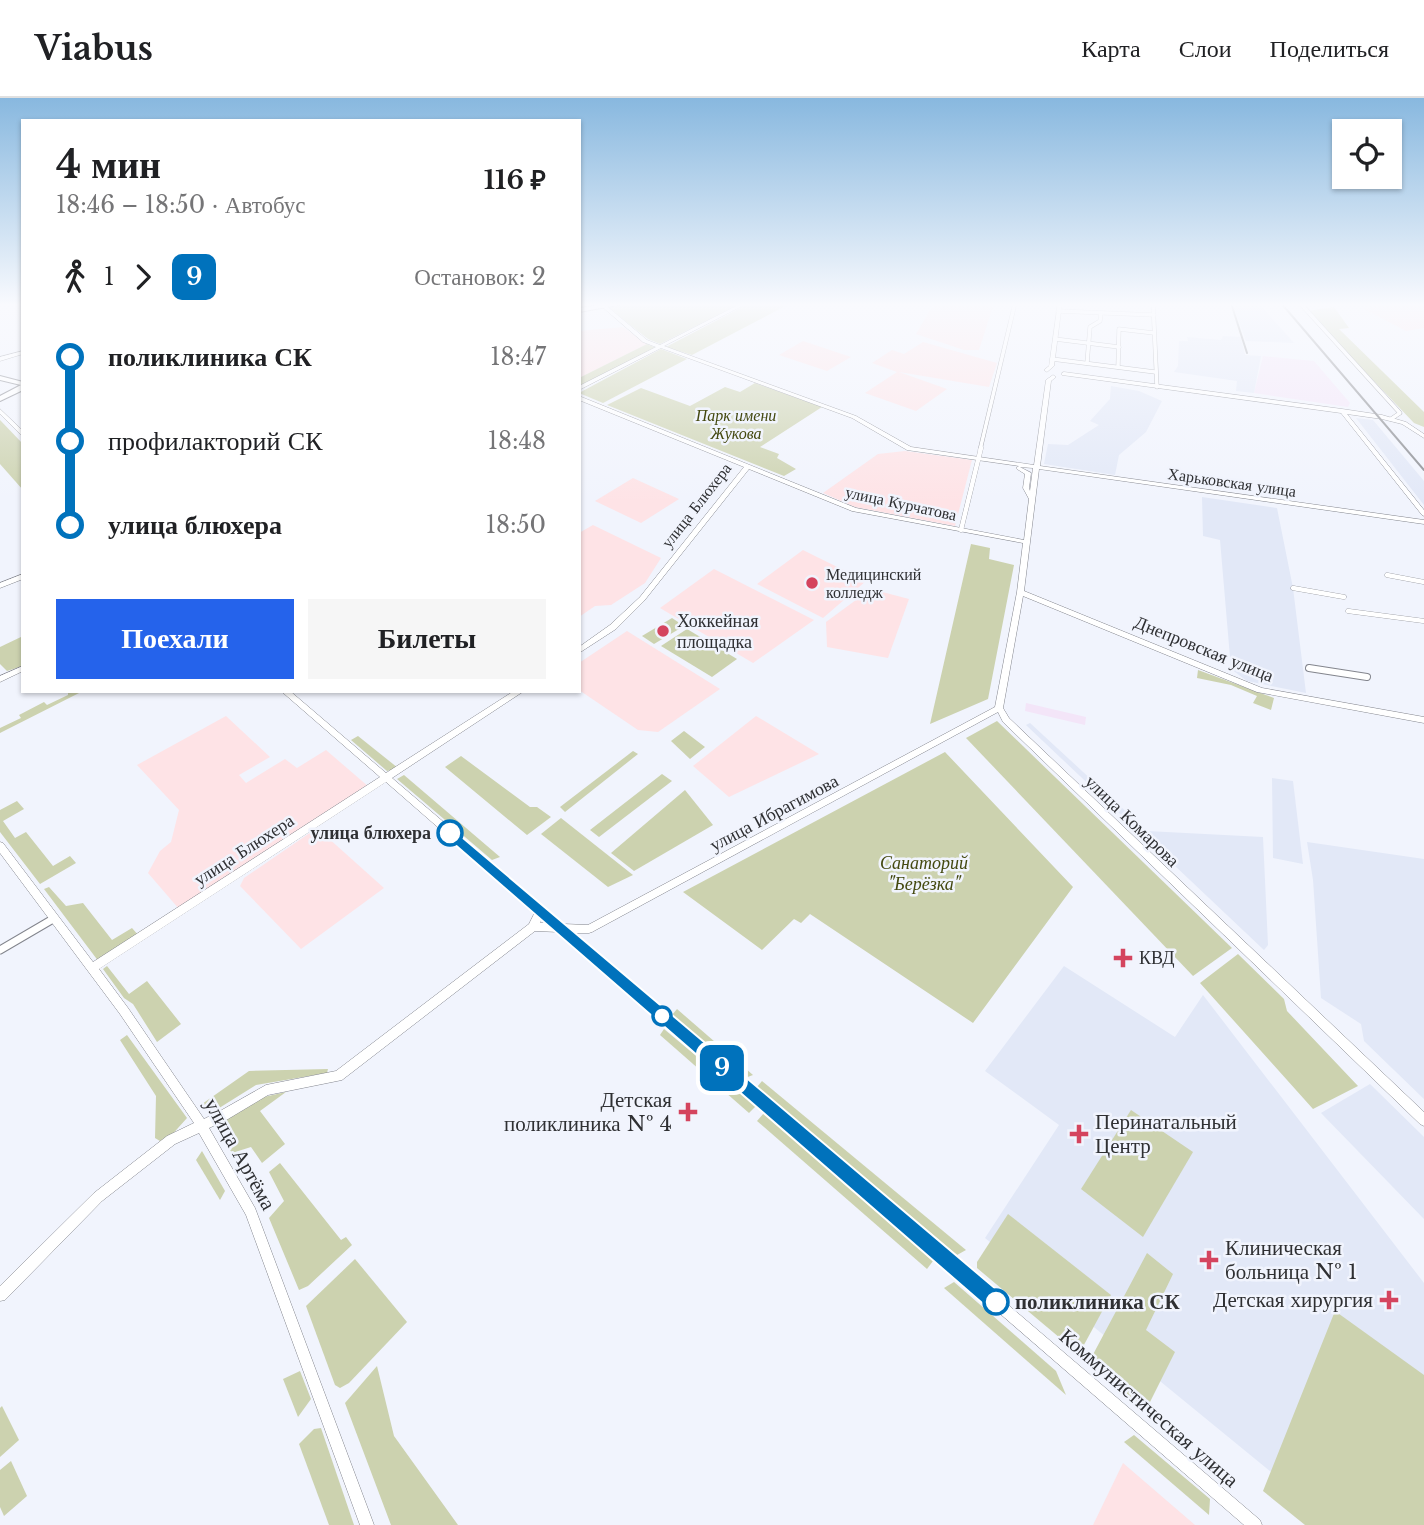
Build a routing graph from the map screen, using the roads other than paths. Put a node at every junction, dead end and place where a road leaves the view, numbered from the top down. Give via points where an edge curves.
1 (616, 370) edge
2 (724, 370) edge
3 (1000, 370) edge
4 (1056, 370) edge
5 (1133, 370) edge
6 (1361, 370) edge
7 (1049, 371) junction
8 (1156, 372) joint
9 (1063, 375) junction
10 (0, 378) edge
11 (20, 385) edge
12 (581, 387) edge
13 (1157, 387) junction
14 (1, 399) edge
15 (581, 399) edge
16 (0, 411) edge
17 (1342, 411) junction
18 (1391, 419) junction
19 (21, 433) edge
20 (1424, 436) edge
21 (1039, 446) junction
22 (980, 460) junction
23 (748, 466) junction
24 (1036, 468) junction
25 (1031, 498) junction
26 (1424, 514) edge
27 (1028, 519) junction
28 (1424, 522) edge
29 (961, 530) junction
30 (998, 537) junction
31 (1026, 542) junction
32 (1387, 575) dead end
33 (21, 577) edge
34 (1424, 582) edge
35 (0, 586) edge
36 (1293, 588) dead end
37 (1020, 592) junction
38 (1344, 597) dead end
39 (1348, 611) dead end
40 (1424, 621) edge
41 (581, 650) edge
42 (1309, 668) dead end
43 (21, 669) edge
44 (1367, 677) dead end
45 (0, 679) edge
46 (287, 693) edge
47 (517, 693) edge
48 (999, 708) junction
49 (1424, 720) edge
50 (385, 778) junction
51 (0, 846) edge
52 (540, 911) junction
53 (53, 919) junction
54 (533, 927) junction
55 (559, 927) junction
56 (589, 929) junction
57 (575, 941) junction
58 (0, 950) edge
59 (92, 968) junction
60 (1424, 1120) edge
61 (202, 1125) junction
62 (0, 1294) edge
63 (367, 1525) edge
64 (1255, 1525) edge

1 - 12 street
2 - 22 street via 848,414 906,448
3 - 22 street
4 - 7 street
5 - 8 street
6 - 18 street via 1400,413
7 - 9 street
7 - 9 street
7 - 21 street
8 - 13 street
9 - 13 street
10 - 11 main road
11 - 14 main road
13 - 17 street
15 - 23 street, улица Курчатова
16 - 19 street
17 - 18 street
17 - 26 street
18 - 20 street
21 - 22 street via 1028,463
21 - 24 street
22 - 24 street, Харьковская улица
22 - 25 street via 1024,470
22 - 29 street
23 - 29 street, улица Курчатова via 854,510
23 - 41 street, улица Блюхера via 642,598
24 - 25 street
24 - 28 street, Харьковская улица
25 - 27 street
27 - 30 street via 1017,534
27 - 31 street
29 - 30 street, улица Курчатова
30 - 31 street, улица Курчатова
31 - 37 street
32 - 34 street
33 - 35 street
36 - 38 street
37 - 48 street
37 - 49 street, Днепровская улица via 1260,690
39 - 40 street
42 - 44 street
43 - 45 street
46 - 50 street, Коммунистическая улица
47 - 50 street, улица Блюхера
48 - 56 street, улица Ибрагимова
48 - 60 street, улица Комарова via 1106,819
50 - 52 street, Коммунистическая улица
50 - 59 street, улица Блюхера
51 - 53 street, улица Артёма
52 - 54 street
52 - 55 street, Коммунистическая улица
53 - 58 street
53 - 59 street, улица Артёма
54 - 55 street
54 - 61 street via 338,1076 266,1090
55 - 56 street
55 - 57 street, Коммунистическая улица
56 - 57 street, улица Ибрагимова
57 - 64 street, Коммунистическая улица
59 - 61 street, улица Артёма
61 - 62 street via 171,1140 98,1197
61 - 63 street, улица Артёма via 251,1212

